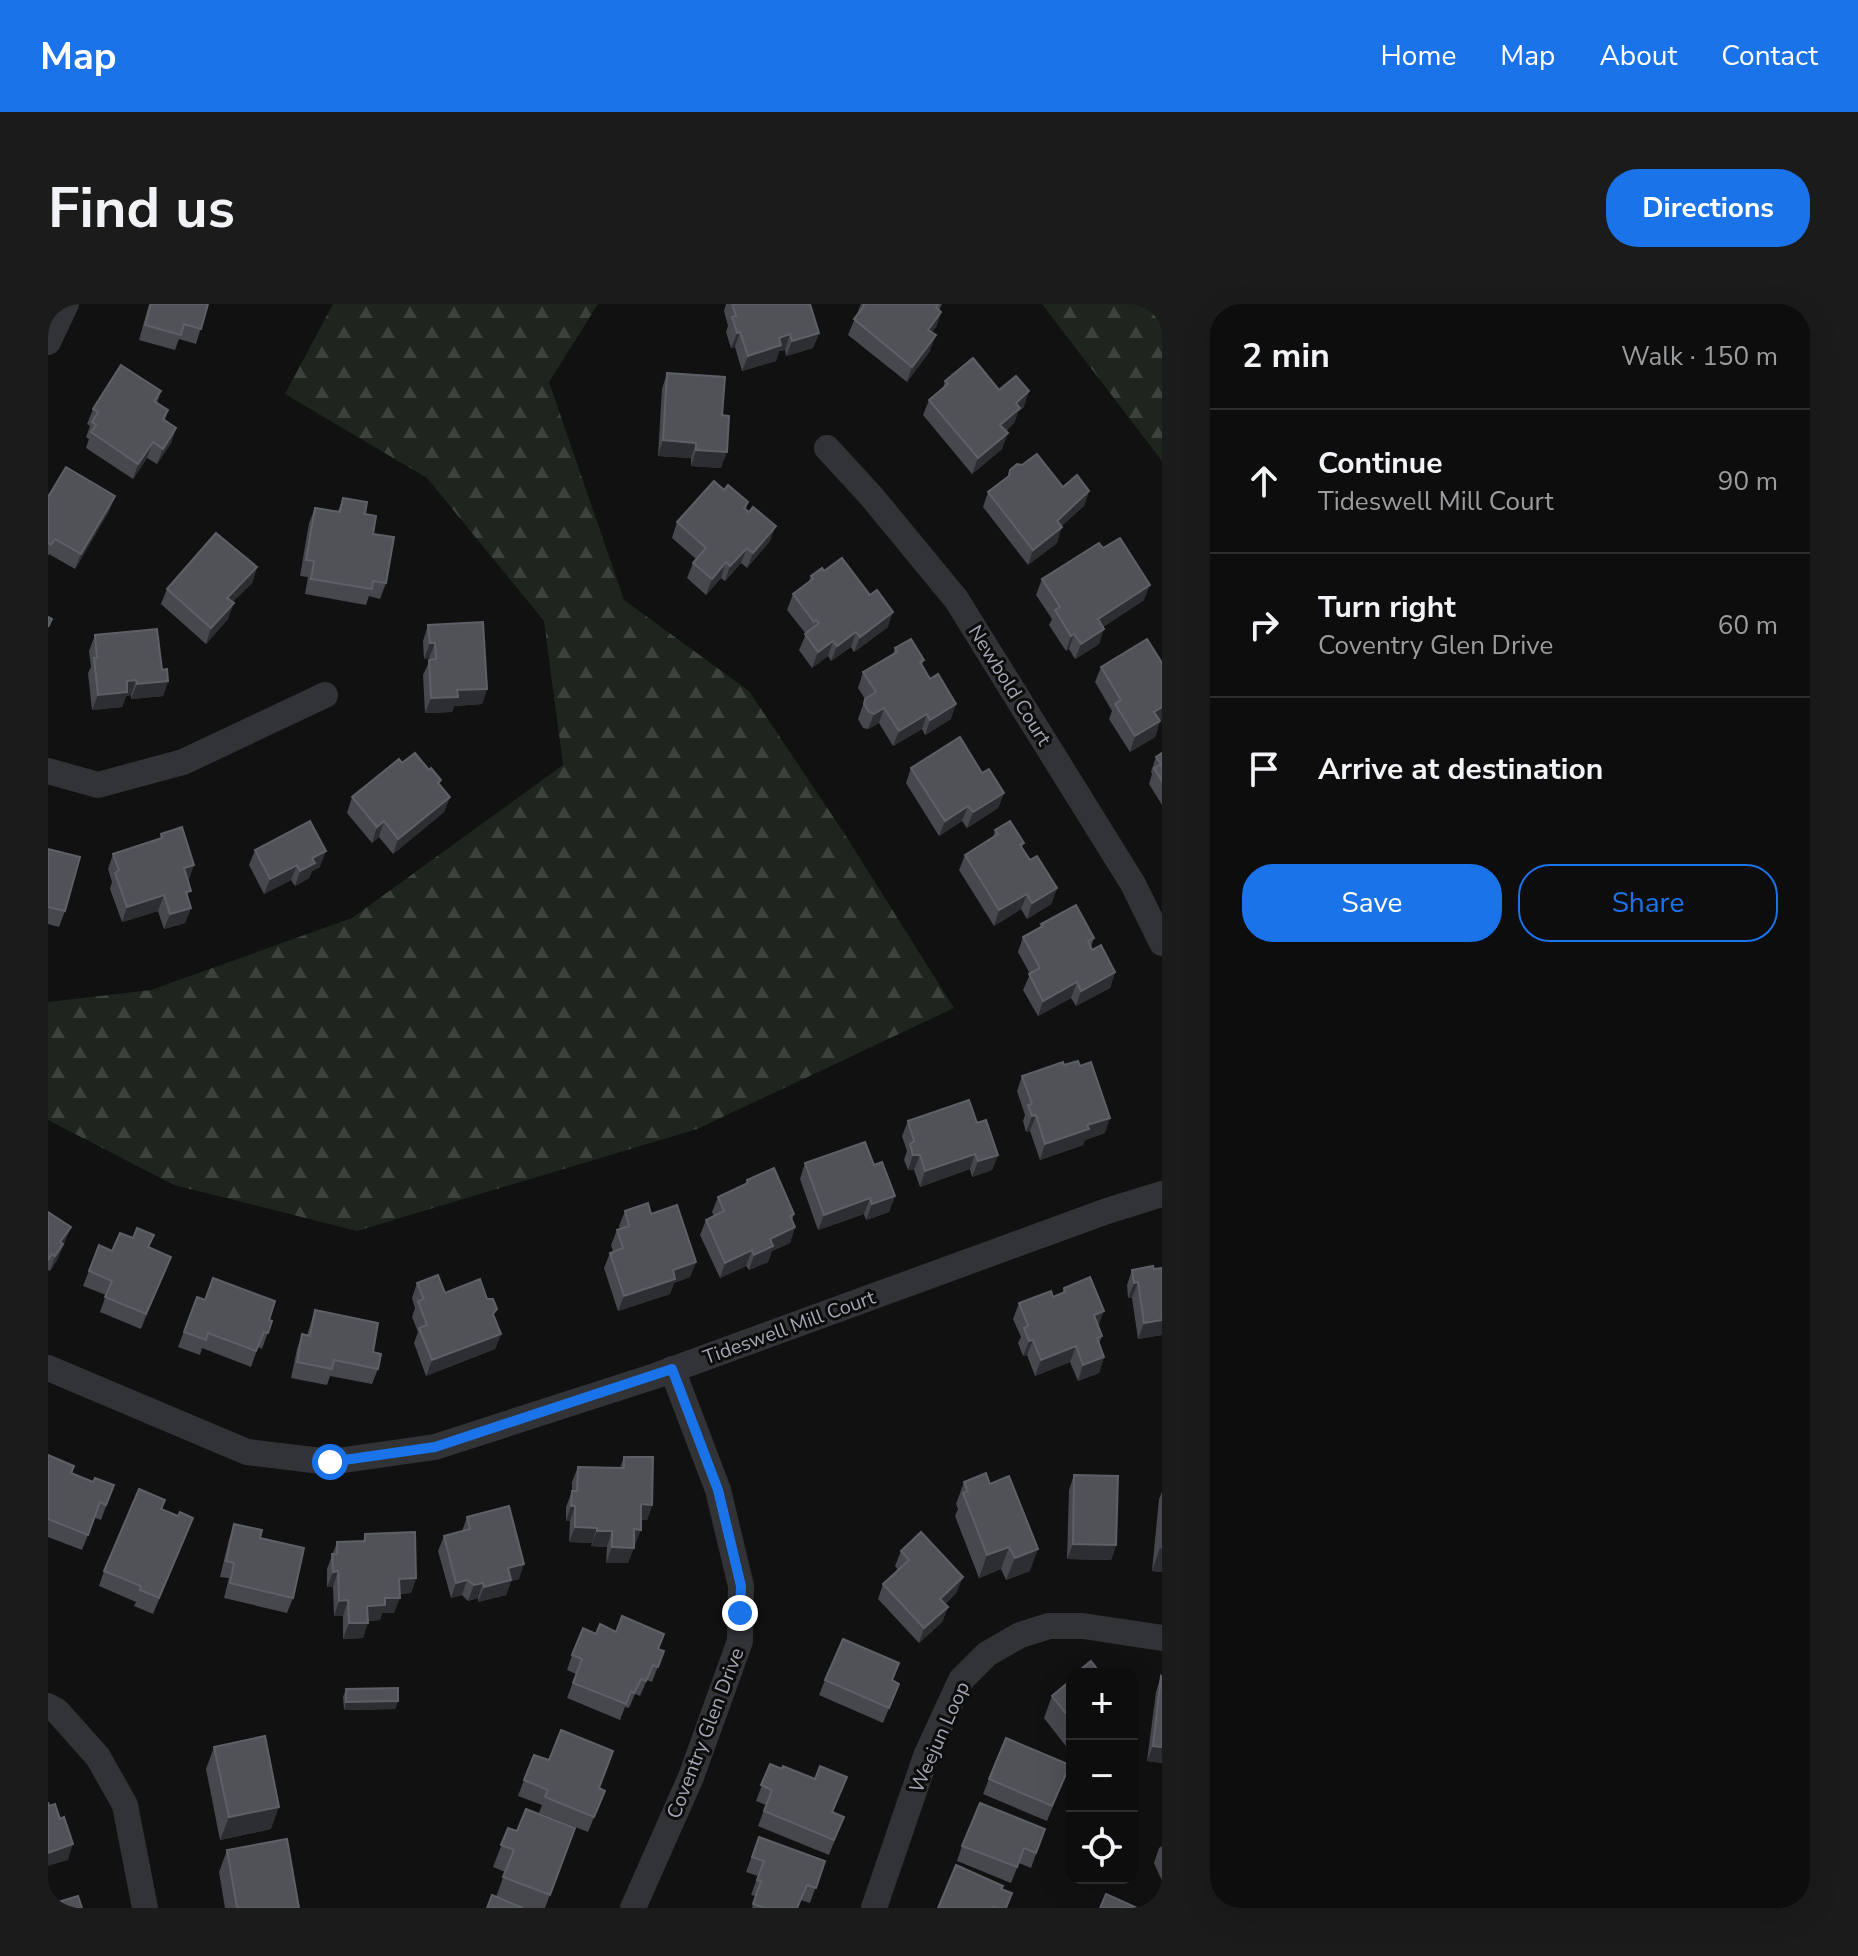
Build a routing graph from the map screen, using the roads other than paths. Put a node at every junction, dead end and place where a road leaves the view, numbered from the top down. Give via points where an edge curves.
1 (66, 304) edge
2 (48, 342) edge
3 (827, 448) dead end
4 (325, 695) dead end
5 (48, 771) edge
6 (1162, 943) edge
7 (1162, 1194) edge
8 (48, 1368) edge
9 (672, 1369) junction
10 (1162, 1638) edge
11 (48, 1706) edge
12 (145, 1908) edge
13 (633, 1908) edge
14 (874, 1908) edge

1 - 2 street
3 - 6 street, Newbold Court via 956,599 1133,884
4 - 5 street via 183,762 98,785
7 - 9 street, Tideswell Mill Court
8 - 9 street, Tideswell Mill Court via 247,1452 330,1462 435,1447
9 - 13 street, Coventry Glen Drive via 718,1490 741,1586 740,1641 691,1777
10 - 14 street, Weejun Loop via 1049,1626 987,1654 961,1680 926,1756
11 - 12 street via 98,1757 125,1805

